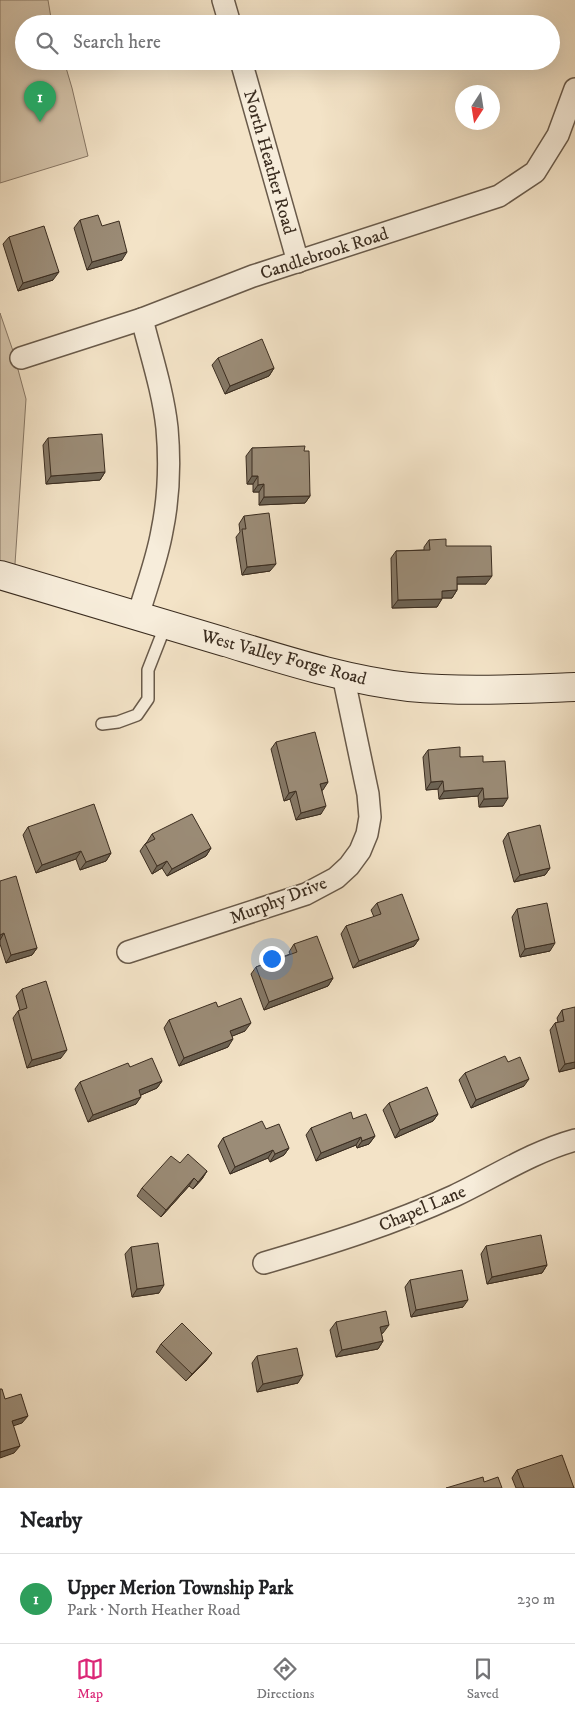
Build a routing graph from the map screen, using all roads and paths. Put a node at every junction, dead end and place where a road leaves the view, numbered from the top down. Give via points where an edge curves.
1 (223, 0) edge
2 (227, 15) edge
3 (244, 70) edge
4 (575, 88) edge
5 (298, 262) junction
6 (142, 319) junction
7 (21, 358) dead end
8 (0, 575) edge
9 (138, 616) junction
10 (166, 624) junction
11 (343, 675) junction
12 (574, 692) edge
13 (102, 724) dead end
14 (128, 952) dead end
15 (575, 1140) edge
16 (264, 1263) dead end

1 - 2 street
3 - 5 street, North Heather Road
4 - 5 street, Candlebrook Road via 558,135 534,172 500,196
5 - 6 street, Candlebrook Road
6 - 7 street, Candlebrook Road
6 - 9 street via 167,427 168,464 162,531
8 - 9 main road, West Valley Forge Road
9 - 10 main road, West Valley Forge Road
10 - 11 main road, West Valley Forge Road
10 - 13 lane via 148,670 148,699 137,715
11 - 12 main road, West Valley Forge Road via 409,687
11 - 14 street, Murphy Drive via 370,817 367,834 350,866 336,878 306,894
15 - 16 street, Chapel Lane via 536,1154 406,1217

